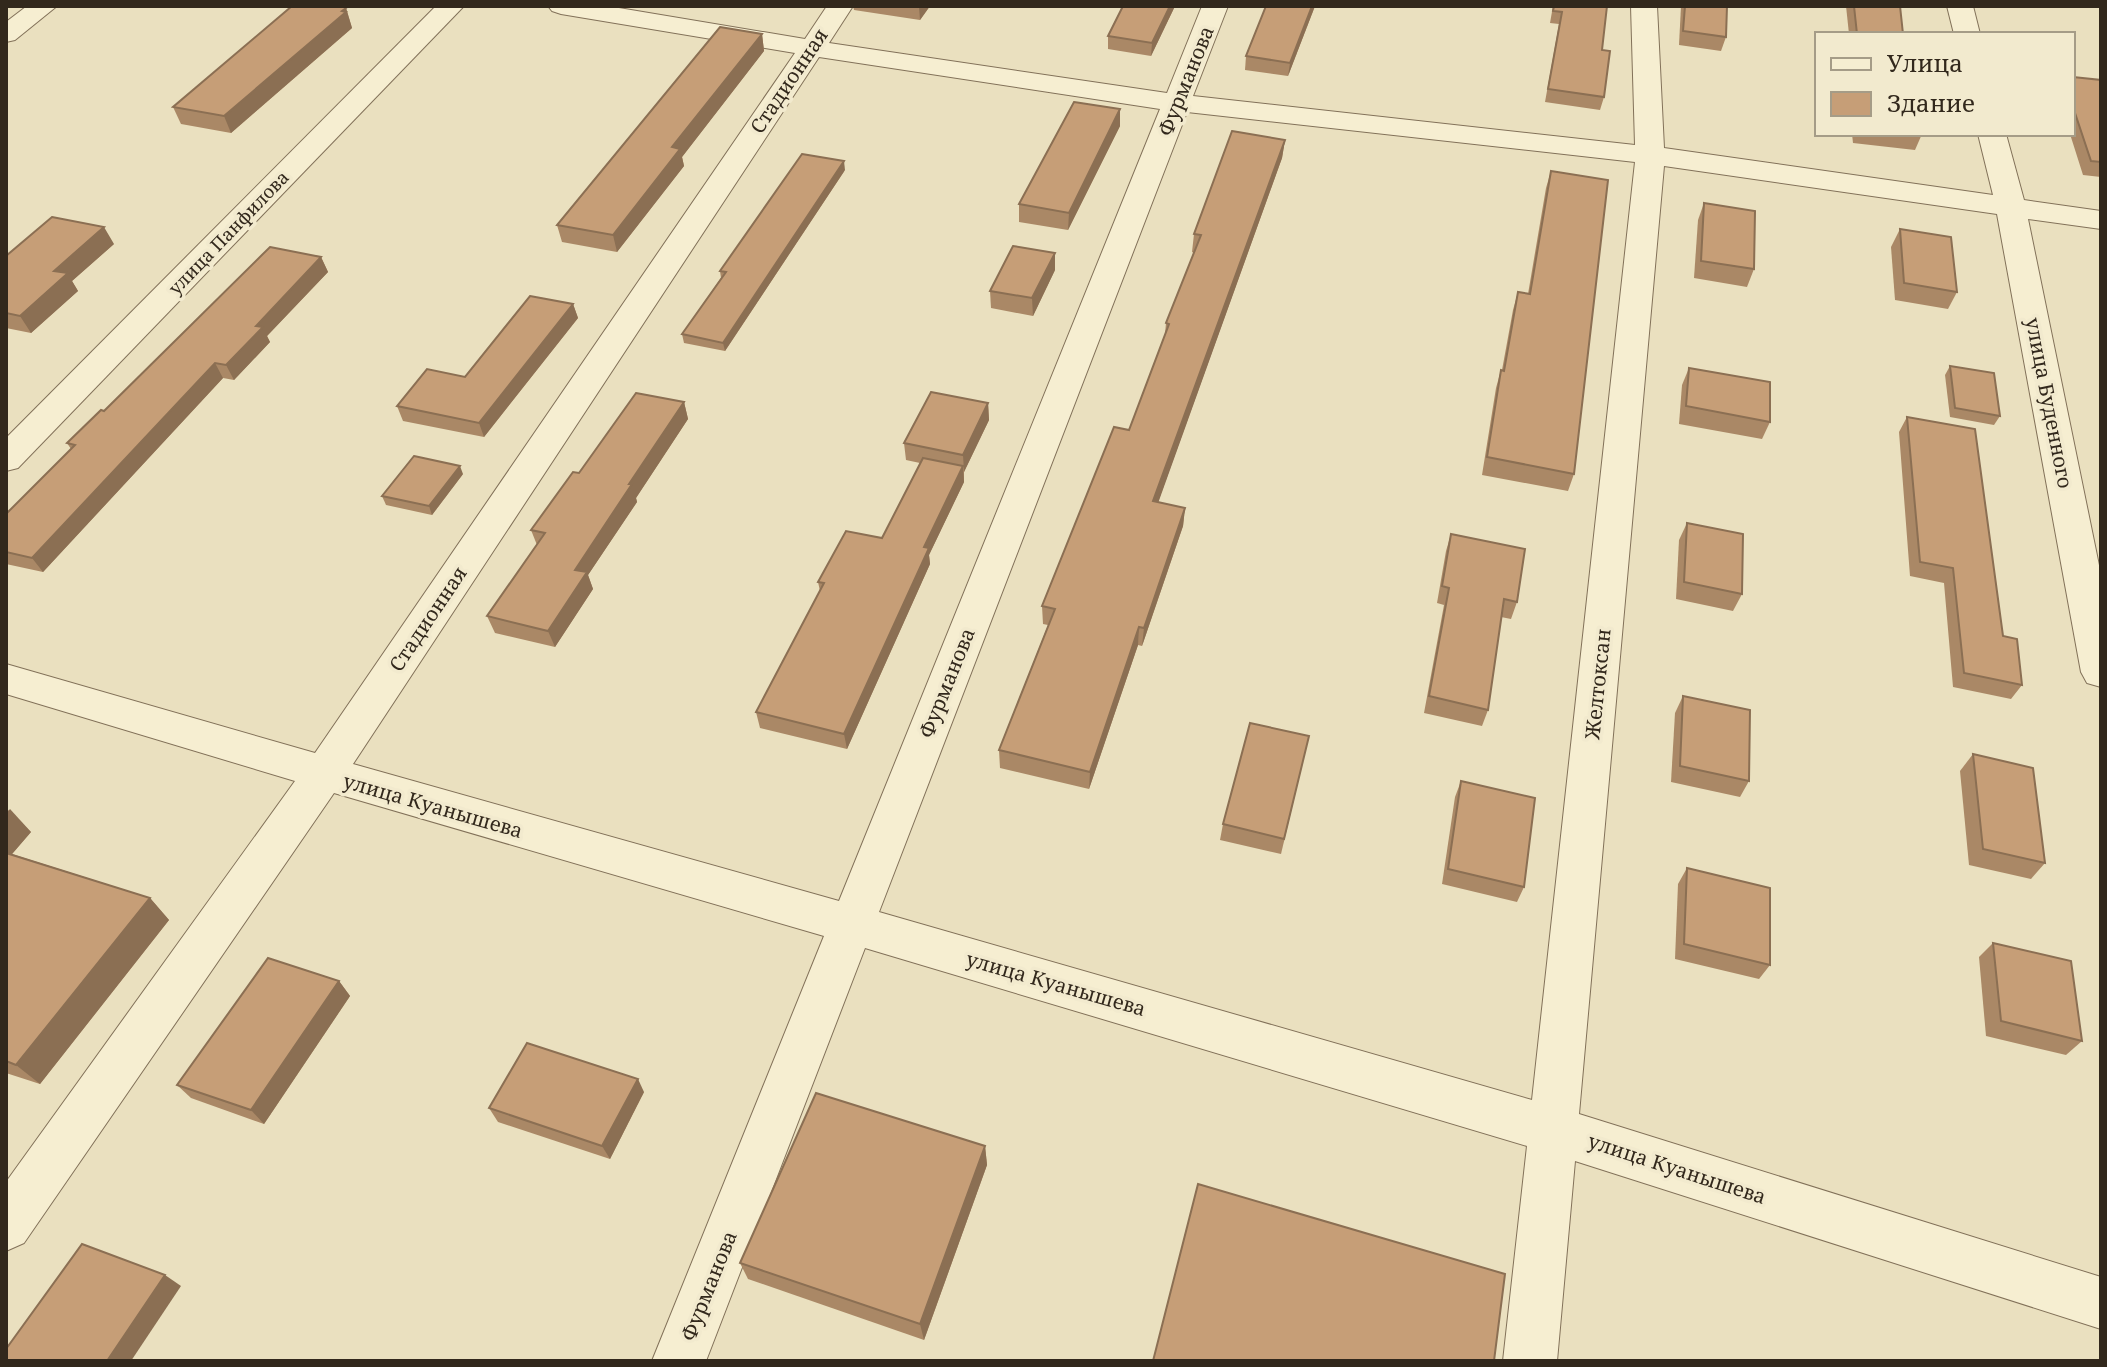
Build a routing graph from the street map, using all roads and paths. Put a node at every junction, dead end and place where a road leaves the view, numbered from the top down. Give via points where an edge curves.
1 (44, 6) edge
2 (451, 6) edge
3 (561, 6) edge
4 (840, 6) edge
5 (1215, 6) edge
6 (1644, 6) edge
7 (1960, 6) edge
8 (1966, 32) edge
9 (6, 34) edge
10 (811, 48) junction
11 (1177, 103) junction
12 (1993, 136) edge
13 (1650, 155) junction
14 (2011, 208) junction
15 (2101, 220) edge
16 (6, 413) edge
17 (42, 422) junction
18 (6, 459) edge
19 (2101, 672) edge
20 (6, 679) edge
21 (323, 775) junction
22 (851, 924) junction
23 (1555, 1130) junction
24 (6, 1225) edge
25 (2101, 1303) edge
26 (679, 1361) edge
27 (1530, 1361) edge

1 - 9 street
2 - 17 street, улица Панфилова
3 - 10 street
4 - 10 street, Стадионная
5 - 11 street, Фурманова
6 - 13 street, Желтоксан
7 - 8 street
10 - 11 street
10 - 21 street, Стадионная
11 - 13 street
11 - 22 street, Фурманова
12 - 14 street, улица Буденного
13 - 14 street
13 - 23 street, Желтоксан
14 - 15 street
14 - 19 street, улица Буденного
16 - 17 street
17 - 18 street, улица Панфилова
20 - 21 street, улица Куанышева
21 - 22 street, улица Куанышева
21 - 24 street, Стадионная
22 - 23 street, улица Куанышева
22 - 26 street, Фурманова
23 - 25 street, улица Куанышева
23 - 27 street, Желтоксан

